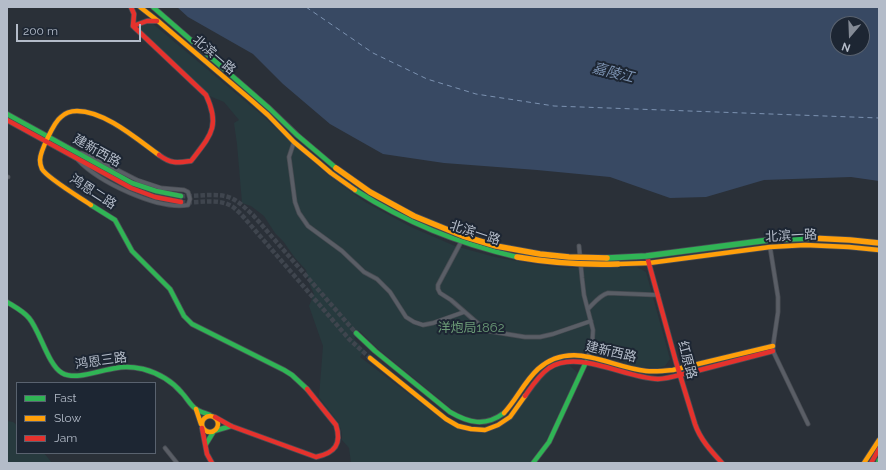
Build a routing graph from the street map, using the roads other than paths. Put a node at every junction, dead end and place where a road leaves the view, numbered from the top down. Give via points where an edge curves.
1 (132, 7) edge
2 (140, 7) edge
3 (153, 7) edge
4 (158, 21) junction
5 (133, 26) junction
6 (7, 114) edge
7 (7, 120) edge
8 (47, 139) junction
9 (294, 142) junction
10 (68, 148) junction
11 (76, 158) junction
12 (461, 242) junction
13 (879, 243) edge
14 (579, 246) dead end
15 (770, 247) junction
16 (879, 250) edge
17 (646, 256) junction
18 (648, 263) junction
19 (658, 295) junction
20 (7, 302) edge
21 (588, 309) junction
22 (464, 312) junction
23 (591, 320) junction
24 (356, 333) tunnel mouth
25 (773, 348) junction
26 (370, 358) tunnel mouth
27 (587, 359) junction
28 (677, 368) junction
29 (679, 375) junction
30 (196, 409) junction
31 (213, 416) junction
32 (808, 424) dead end
33 (202, 426) junction
34 (231, 426) junction
35 (214, 431) junction
36 (879, 440) edge
37 (206, 444) junction
38 (165, 448) dead end
39 (879, 449) edge
40 (177, 463) edge
41 (212, 463) edge
42 (533, 463) edge
43 (722, 463) edge
44 (864, 463) edge
45 (871, 463) edge

1 - 5 main road
2 - 4 main road, 北滨一路
3 - 17 main road, 北滨一路, bridge via 336,168 370,192 414,216 496,246 540,254 606,258
4 - 5 main road via 147,21
4 - 9 main road, 北滨一路 via 266,113
5 - 8 main road, 鸿恩二路 via 206,95 211,105 214,114 210,134 190,161 167,161 104,118 78,111 61,116
6 - 8 main road, 建新西路
7 - 8 main road, 建新西路
8 - 10 main road, 建新西路
8 - 11 main road, 建新西路
8 - 34 main road, 鸿恩二路 via 40,160 42,169 48,176 115,220 132,251 170,289 184,316 192,324 294,376 336,425 339,432 336,448 330,454 316,457
9 - 12 main road, 北滨一路 via 366,197 412,222
9 - 22 street via 289,157 295,202 308,226 376,279 390,292 406,317 414,322 423,325
10 - 11 main road, 建新西路 via 132,183 181,199 167,201 155,198
10 - 11 street via 137,180 161,188 184,190 188,192 190,199 188,205 162,204 146,200 98,176
12 - 18 main road, 北滨一路, bridge via 496,253 539,261 606,265
12 - 22 street via 438,289
13 - 17 main road, 北滨一路, bridge via 804,238
14 - 21 street
15 - 16 main road, 北滨一路 via 805,245
15 - 18 main road, 北滨一路
15 - 25 street via 778,297
17 - 18 main road, 红原路
18 - 19 main road, 红原路
19 - 21 street via 608,293
19 - 28 main road, 红原路
20 - 30 main road, 鸿恩三路 via 30,319 60,372 73,377 133,367 157,373 168,379
21 - 23 street
22 - 23 street via 488,331 525,337 553,334
23 - 27 street via 592,346
24 - 27 main road, 建新西路 via 450,412 471,422 493,420 504,413 532,374 547,362 574,355
25 - 28 main road, 建新西路
25 - 29 main road, 建新西路
25 - 32 street
26 - 27 main road, 建新西路 via 458,426 485,430 510,417 538,378 550,368 562,362
27 - 28 main road, 建新西路 via 657,372
27 - 29 main road, 建新西路 via 636,376 659,379
27 - 42 main road via 549,442
28 - 29 main road, 红原路
29 - 43 main road, 红原路 via 696,429
30 - 31 main road, 鸿恩二路
30 - 33 main road
31 - 33 main road via 205,417
31 - 34 main road, 鸿恩二路
31 - 35 main road via 218,424
33 - 35 main road via 205,431
33 - 37 main road
34 - 35 main road
35 - 37 main road
36 - 44 main road
37 - 41 main road via 207,454
38 - 40 street
39 - 45 main road

